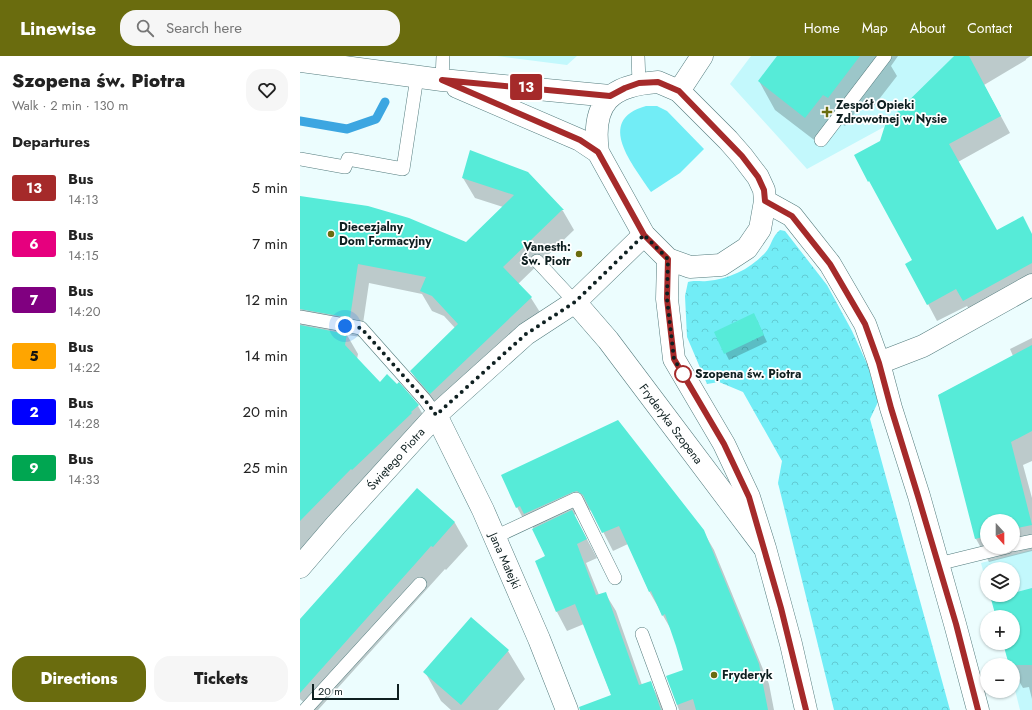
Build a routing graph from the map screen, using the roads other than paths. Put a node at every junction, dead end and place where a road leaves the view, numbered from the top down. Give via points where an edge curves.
1 (443, 56) edge
2 (638, 56) edge
3 (702, 56) edge
4 (885, 56) edge
5 (300, 61) edge
6 (407, 76) junction
7 (442, 80) junction
8 (639, 83) junction
9 (679, 91) junction
10 (610, 96) junction
11 (821, 140) dead end
12 (598, 152) junction
13 (300, 159) edge
14 (765, 201) junction
15 (644, 235) junction
16 (668, 259) junction
17 (537, 261) dead end
18 (1032, 285) edge
19 (575, 302) junction
20 (300, 317) edge
21 (879, 363) junction
22 (436, 415) junction
23 (495, 537) junction
24 (1032, 541) edge
25 (1020, 544) edge
26 (765, 548) junction
27 (980, 554) edge
28 (938, 564) junction
29 (300, 568) edge
30 (615, 578) dead end
31 (420, 584) dead end
32 (642, 634) dead end
33 (305, 710) edge
34 (567, 710) edge
35 (670, 710) edge
36 (806, 710) edge
37 (978, 710) edge

1 - 7 lane
2 - 8 lane
3 - 9 street
4 - 11 lane
5 - 6 street
6 - 7 street
6 - 13 lane via 402,169 348,159 345,167
7 - 10 street
7 - 12 street via 580,140
8 - 9 street via 658,82
8 - 10 street
9 - 14 street via 742,156 758,177 764,190
10 - 12 street via 601,108 596,124
12 - 15 street
14 - 16 street via 760,229 747,248 721,265 690,267
14 - 21 street via 792,216 830,264 865,324
15 - 16 street
15 - 19 street, Świętego Piotra
16 - 26 street, Fryderyka Szopena via 667,299 674,359 724,444 749,497
17 - 19 lane
18 - 21 street via 924,346
19 - 22 street, Świętego Piotra via 526,334
19 - 26 street, Fryderyka Szopena via 608,340
20 - 22 lane via 361,328
21 - 28 street
22 - 23 street, Jana Matejki
22 - 29 street, Świętego Piotra
23 - 30 lane via 576,499
23 - 34 street, Jana Matejki
24 - 25 lane
26 - 36 street, Fryderyka Szopena
27 - 28 lane
28 - 37 street
31 - 33 lane
32 - 35 lane

